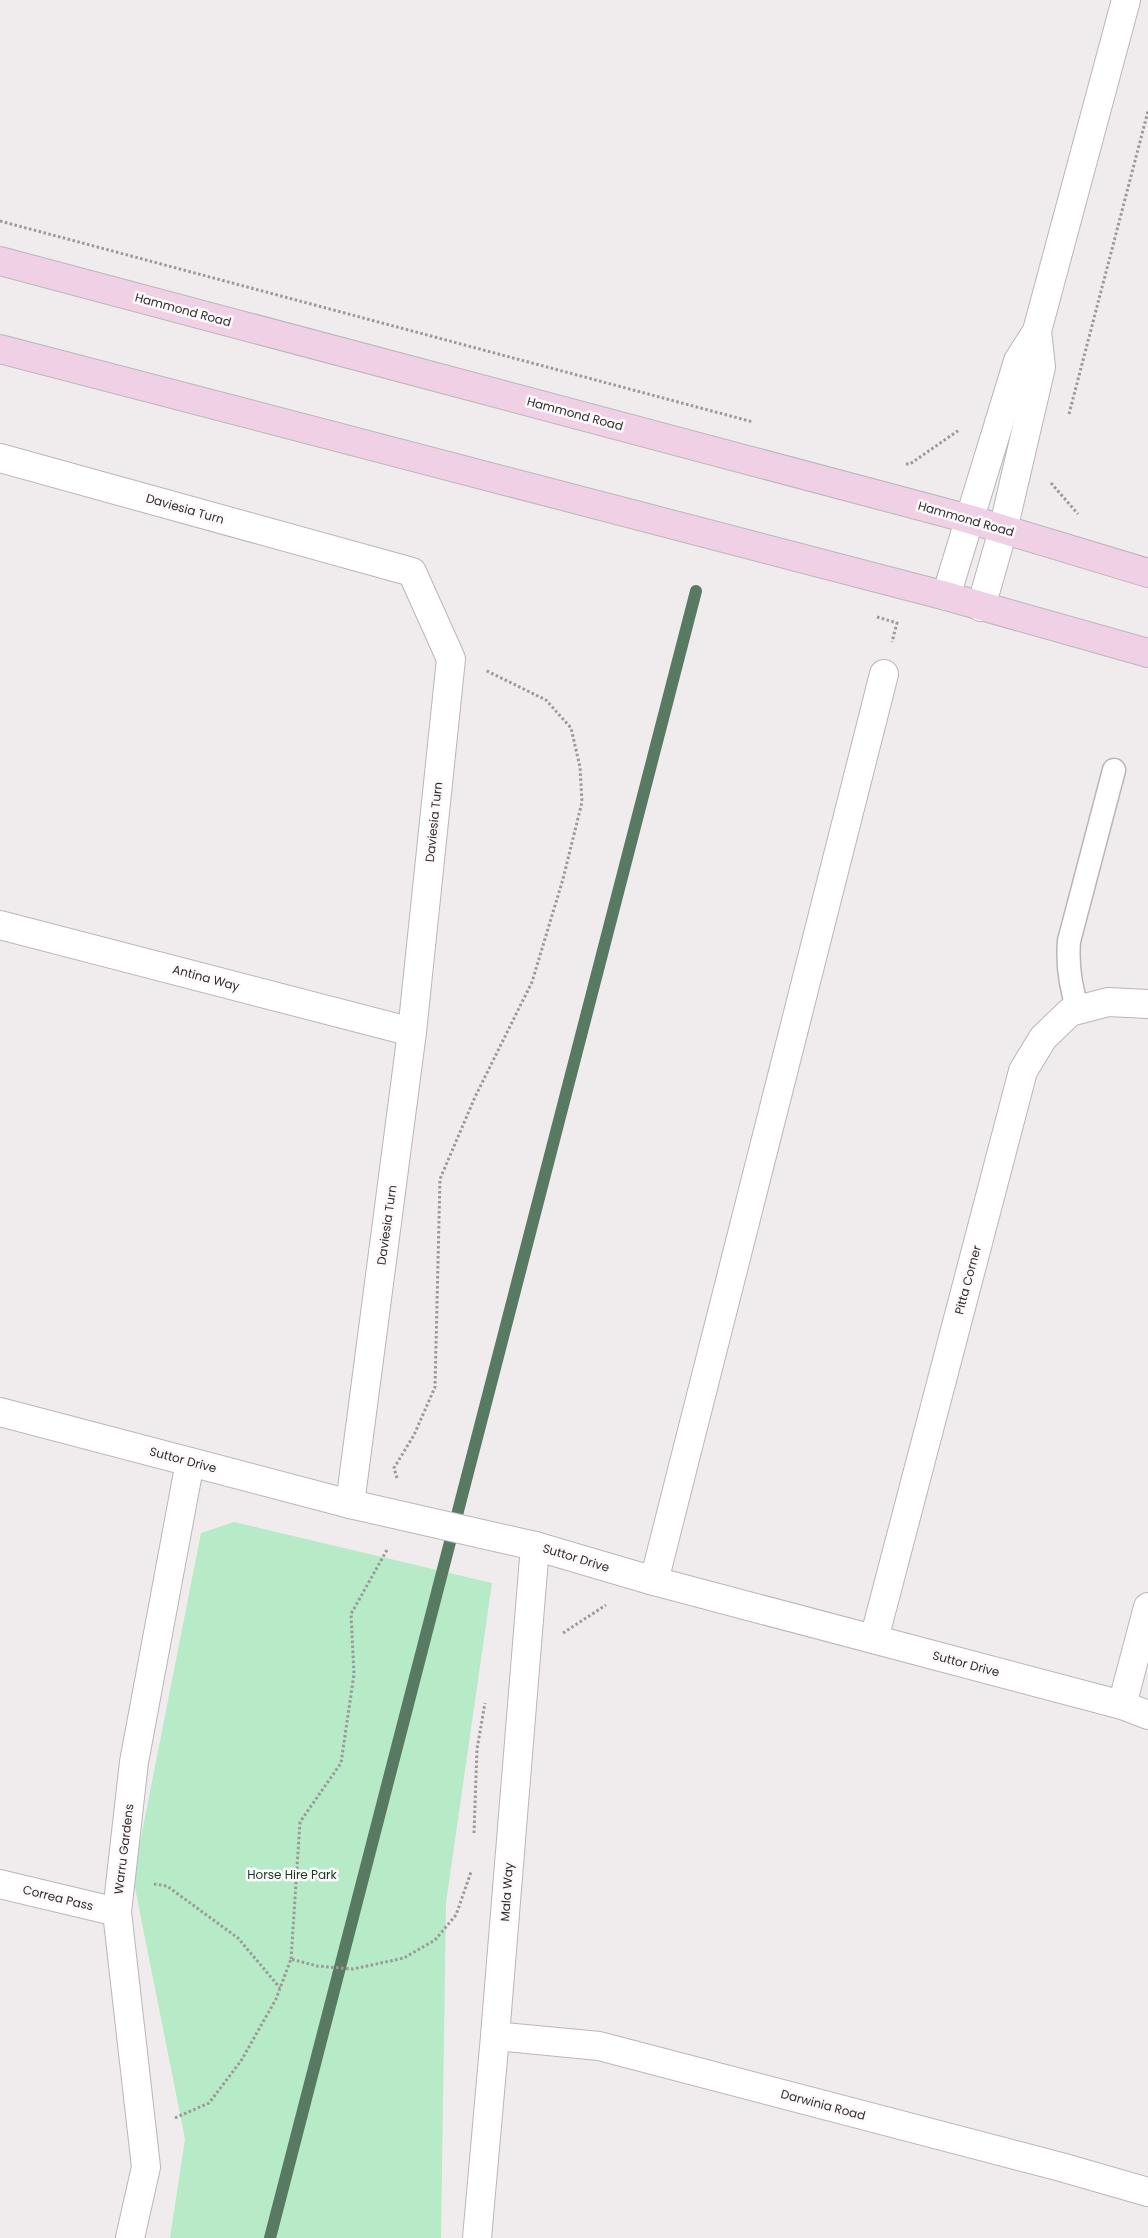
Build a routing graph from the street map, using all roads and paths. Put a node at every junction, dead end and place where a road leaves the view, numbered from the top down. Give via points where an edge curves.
1 (1126, 0) edge
2 (1148, 111) edge
3 (0, 221) edge
4 (0, 261) edge
5 (1037, 331) junction
6 (0, 349) edge
7 (1067, 420) dead end
8 (753, 422) dead end
9 (999, 422) junction
10 (0, 458) edge
11 (902, 462) dead end
12 (1053, 474) dead end
13 (1078, 515) dead end
14 (969, 519) junction
15 (1003, 530) junction
16 (1148, 573) edge
17 (946, 596) junction
18 (981, 607) junction
19 (870, 615) dead end
20 (1148, 652) edge
21 (451, 659) junction
22 (884, 674) joint
23 (1114, 770) dead end
24 (0, 924) edge
25 (1148, 1004) edge
26 (1078, 1010) junction
27 (412, 1032) junction
28 (0, 1412) edge
29 (190, 1462) junction
30 (398, 1483) dead end
31 (350, 1504) junction
32 (398, 1515) junction
33 (535, 1546) junction
34 (654, 1581) junction
35 (607, 1604) dead end
36 (1148, 1607) edge
37 (558, 1636) dead end
38 (874, 1640) junction
39 (522, 1691) junction
40 (1122, 1706) junction
41 (1148, 1715) edge
42 (474, 1838) dead end
43 (473, 1864) dead end
44 (121, 1876) junction
45 (0, 1884) edge
46 (117, 1912) junction
47 (291, 1959) junction
48 (280, 1988) junction
49 (495, 2036) junction
50 (172, 2120) dead end
51 (1148, 2192) edge
52 (130, 2238) edge
53 (477, 2238) edge

1 - 5 street
2 - 7 path
3 - 8 path
4 - 14 main road, Hammond Road
5 - 9 street via 1018,361
5 - 15 street via 1041,367
6 - 17 main road
9 - 11 path via 977,416 910,464
9 - 14 street
10 - 21 street, Daviesia Turn via 412,572
12 - 13 path via 1050,482
14 - 15 main road, Hammond Road
14 - 17 street
15 - 16 main road, Hammond Road
15 - 18 street
17 - 18 main road
18 - 20 main road
19 - 22 path via 897,623
21 - 27 street, Daviesia Turn
21 - 30 path via 493,672 546,700 571,728 580,767 582,802 532,982 475,1097 440,1179 435,1387 414,1435 394,1468
22 - 34 street
23 - 26 lane via 1069,941 1067,966
24 - 27 street, Antina Way
25 - 26 street, Pitta Corner via 1108,1002
26 - 38 street, Pitta Corner via 1070,1012 1042,1038 1023,1071
27 - 31 street, Daviesia Turn
28 - 29 street, Suttor Drive
29 - 31 street, Suttor Drive
29 - 44 street, Warru Gardens via 134,1762
31 - 32 street, Suttor Drive
32 - 33 street, Suttor Drive
32 - 47 path via 391,1542 351,1614 354,1674 341,1763 300,1822
33 - 34 street, Suttor Drive
33 - 39 street, Mala Way
34 - 38 street, Suttor Drive
35 - 37 path
36 - 40 street
38 - 40 street, Suttor Drive
39 - 42 path via 487,1687 478,1748
39 - 49 street, Mala Way
40 - 41 street, Suttor Drive
43 - 47 path via 466,1893 456,1915 435,1940 404,1958 353,1969 317,1966
44 - 46 street, Warru Gardens
44 - 48 path via 167,1886 238,1938
45 - 46 street, Correa Pass
46 - 52 street, Warru Gardens via 146,2167
47 - 48 path
48 - 50 path via 241,2061 209,2103
49 - 51 street, Darwinia Road via 599,2046
49 - 53 street, Mala Way

